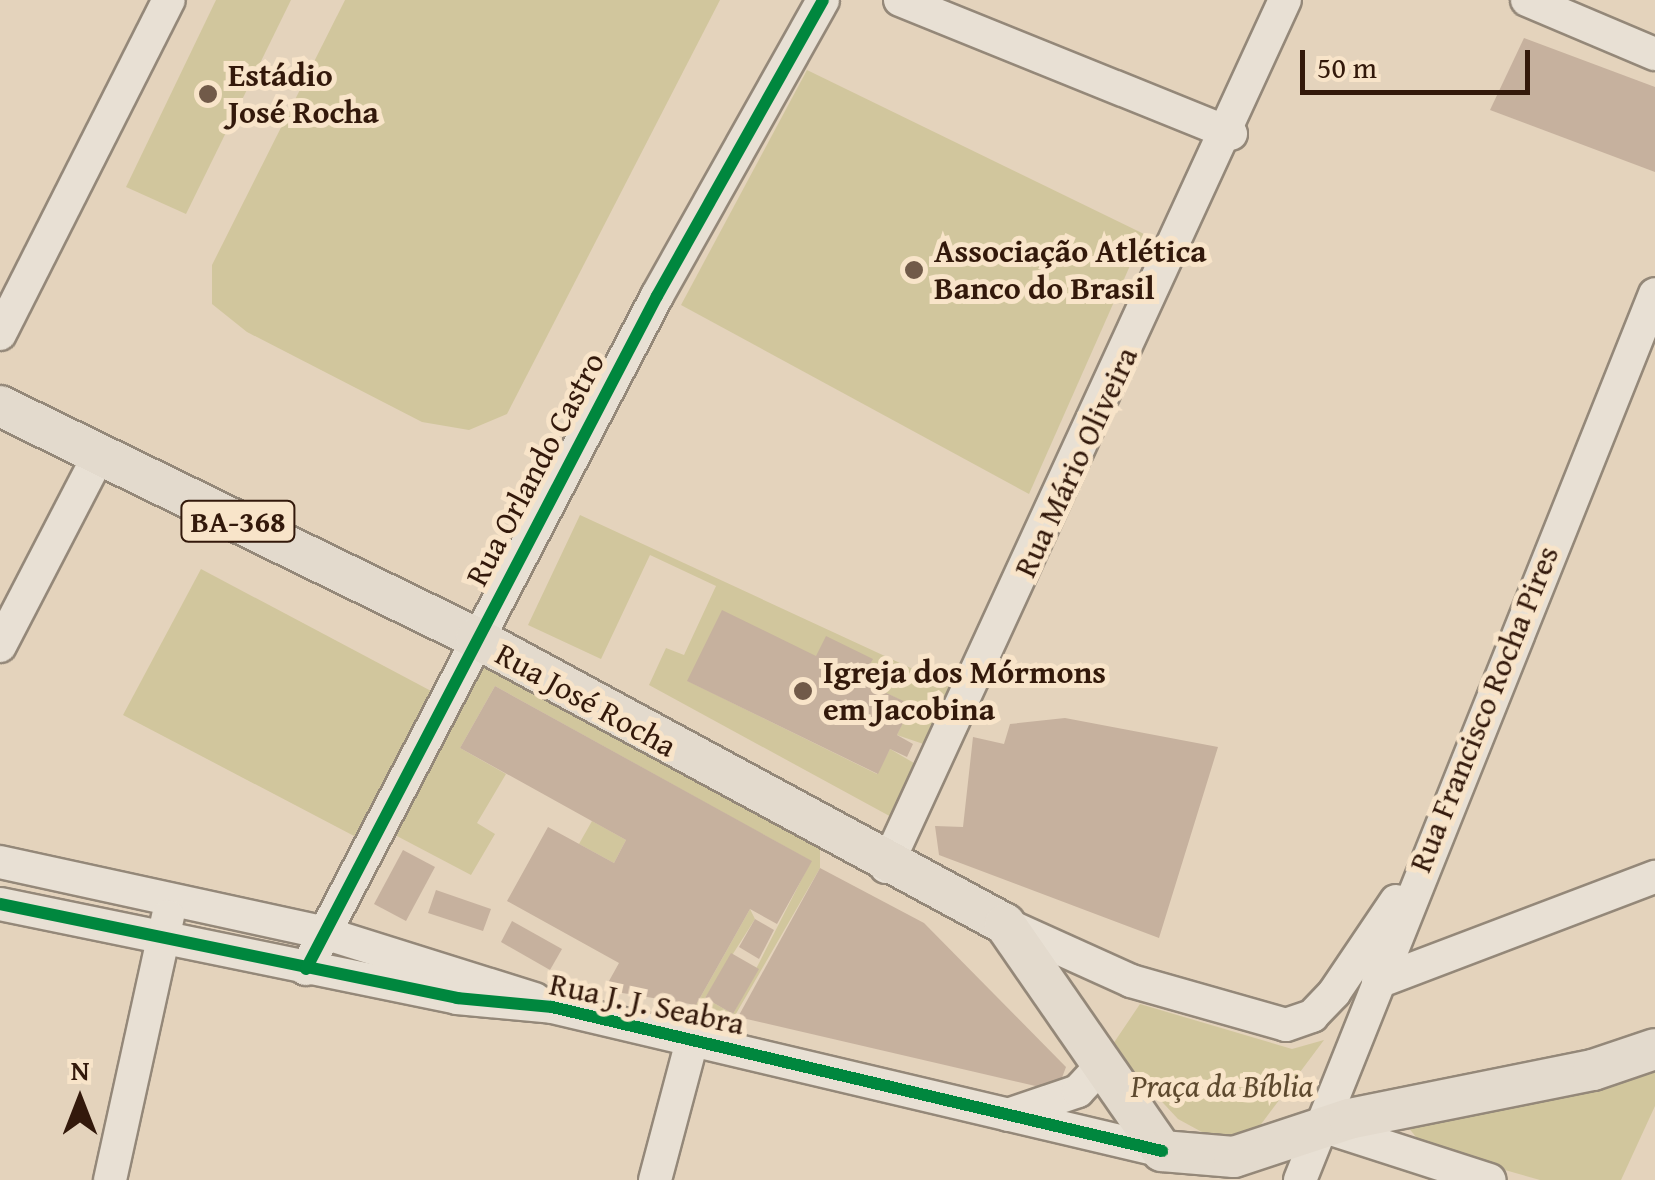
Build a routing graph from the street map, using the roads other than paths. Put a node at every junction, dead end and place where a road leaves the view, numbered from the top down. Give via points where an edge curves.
1 (170, 0) edge
2 (823, 0) edge
3 (900, 0) edge
4 (1285, 0) edge
5 (1527, 0) edge
6 (1655, 54) edge
7 (1231, 134) junction
8 (1655, 294) edge
9 (0, 334) edge
10 (0, 406) edge
11 (100, 454) junction
12 (476, 638) junction
13 (1, 640) edge
14 (0, 862) edge
15 (886, 867) junction
16 (1655, 876) edge
17 (1414, 877) junction
18 (172, 897) junction
19 (0, 904) edge
20 (1005, 924) junction
21 (320, 932) junction
22 (163, 938) junction
23 (306, 969) junction
24 (1378, 982) junction
25 (552, 1007) junction
26 (692, 1041) junction
27 (1655, 1049) edge
28 (1103, 1064) junction
29 (1004, 1116) junction
30 (1335, 1123) junction
31 (1162, 1151) junction
32 (1227, 1169) edge
33 (110, 1180) edge
34 (655, 1180) edge
35 (1300, 1180) edge
36 (1489, 1180) edge

1 - 9 street
2 - 12 street, Rua Orlando Castro
3 - 7 street
4 - 7 street, Rua Mário Oliveira
5 - 6 street
7 - 15 street, Rua Mário Oliveira
8 - 17 street, Rua Francisco Rocha Pires
10 - 11 main road, Rua José Rocha / BA-368
11 - 12 main road, Rua José Rocha / BA-368
11 - 13 street
12 - 15 main road, Rua José Rocha
12 - 21 street, Rua Orlando Castro
14 - 18 street, Rua J. J. Seabra
15 - 20 main road, Rua José Rocha
16 - 24 street
17 - 20 street via 1334,992 1312,1016 1286,1025 1132,981
17 - 24 street, Rua Francisco Rocha Pires
18 - 21 street, Rua J. J. Seabra
18 - 22 street
19 - 22 street, Rua J. J. Seabra
20 - 28 main road
21 - 23 street, Rua Orlando Castro
21 - 25 street, Rua J. J. Seabra via 494,980
22 - 23 street, Rua J. J. Seabra
22 - 33 street
23 - 25 street, Rua J. J. Seabra
24 - 30 street, Rua Francisco Rocha Pires
25 - 26 street, Rua J. J. Seabra
26 - 29 street, Rua J. J. Seabra
26 - 34 street
27 - 30 main road via 1577,1074
28 - 29 street via 1078,1091
28 - 31 main road
29 - 31 street, Rua J. J. Seabra
30 - 32 main road
30 - 35 street, Rua Francisco Rocha Pires
30 - 36 street
31 - 32 main road

